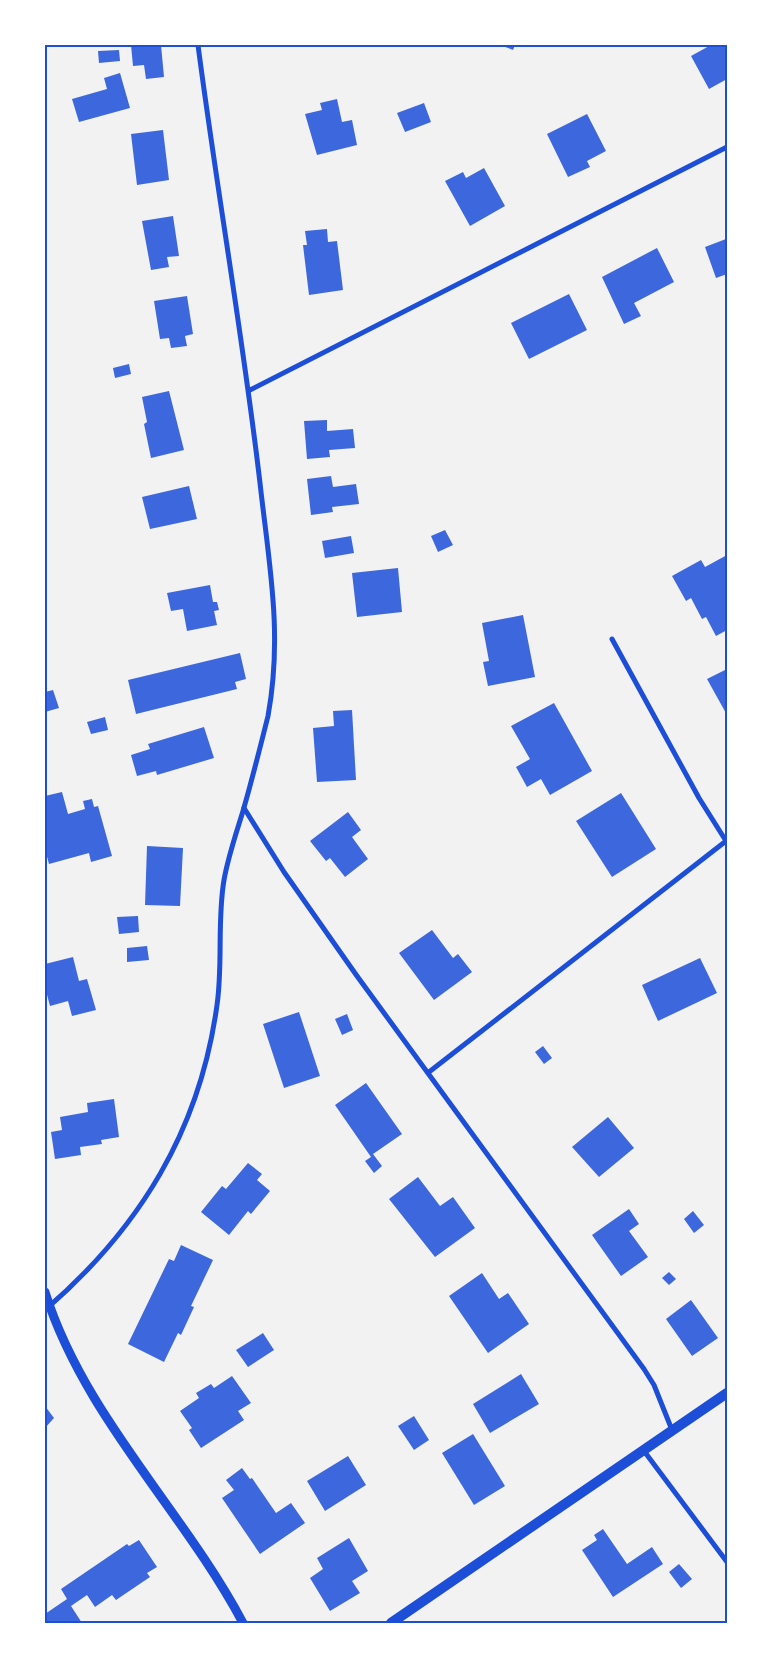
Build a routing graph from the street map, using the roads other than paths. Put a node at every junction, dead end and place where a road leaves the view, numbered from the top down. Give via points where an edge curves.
1 (198, 45) edge
2 (727, 147) edge
3 (250, 390) junction
4 (612, 639) dead end
5 (244, 808) junction
6 (726, 842) edge
7 (429, 1072) junction
8 (45, 1292) edge
9 (47, 1308) edge
10 (727, 1394) edge
11 (672, 1431) junction
12 (644, 1451) junction
13 (727, 1562) edge
14 (244, 1623) edge
15 (391, 1623) edge

1 - 3 street via 224,236
2 - 3 street
3 - 5 street via 275,610 276,660 268,716
4 - 6 street
5 - 7 street via 284,872
5 - 9 street via 224,880 218,1003 196,1102 177,1145 130,1220 102,1255
6 - 7 street
7 - 11 street via 644,1369 654,1385
8 - 9 street
9 - 14 street via 92,1394
10 - 11 main road
11 - 12 main road
12 - 13 street
12 - 15 main road

